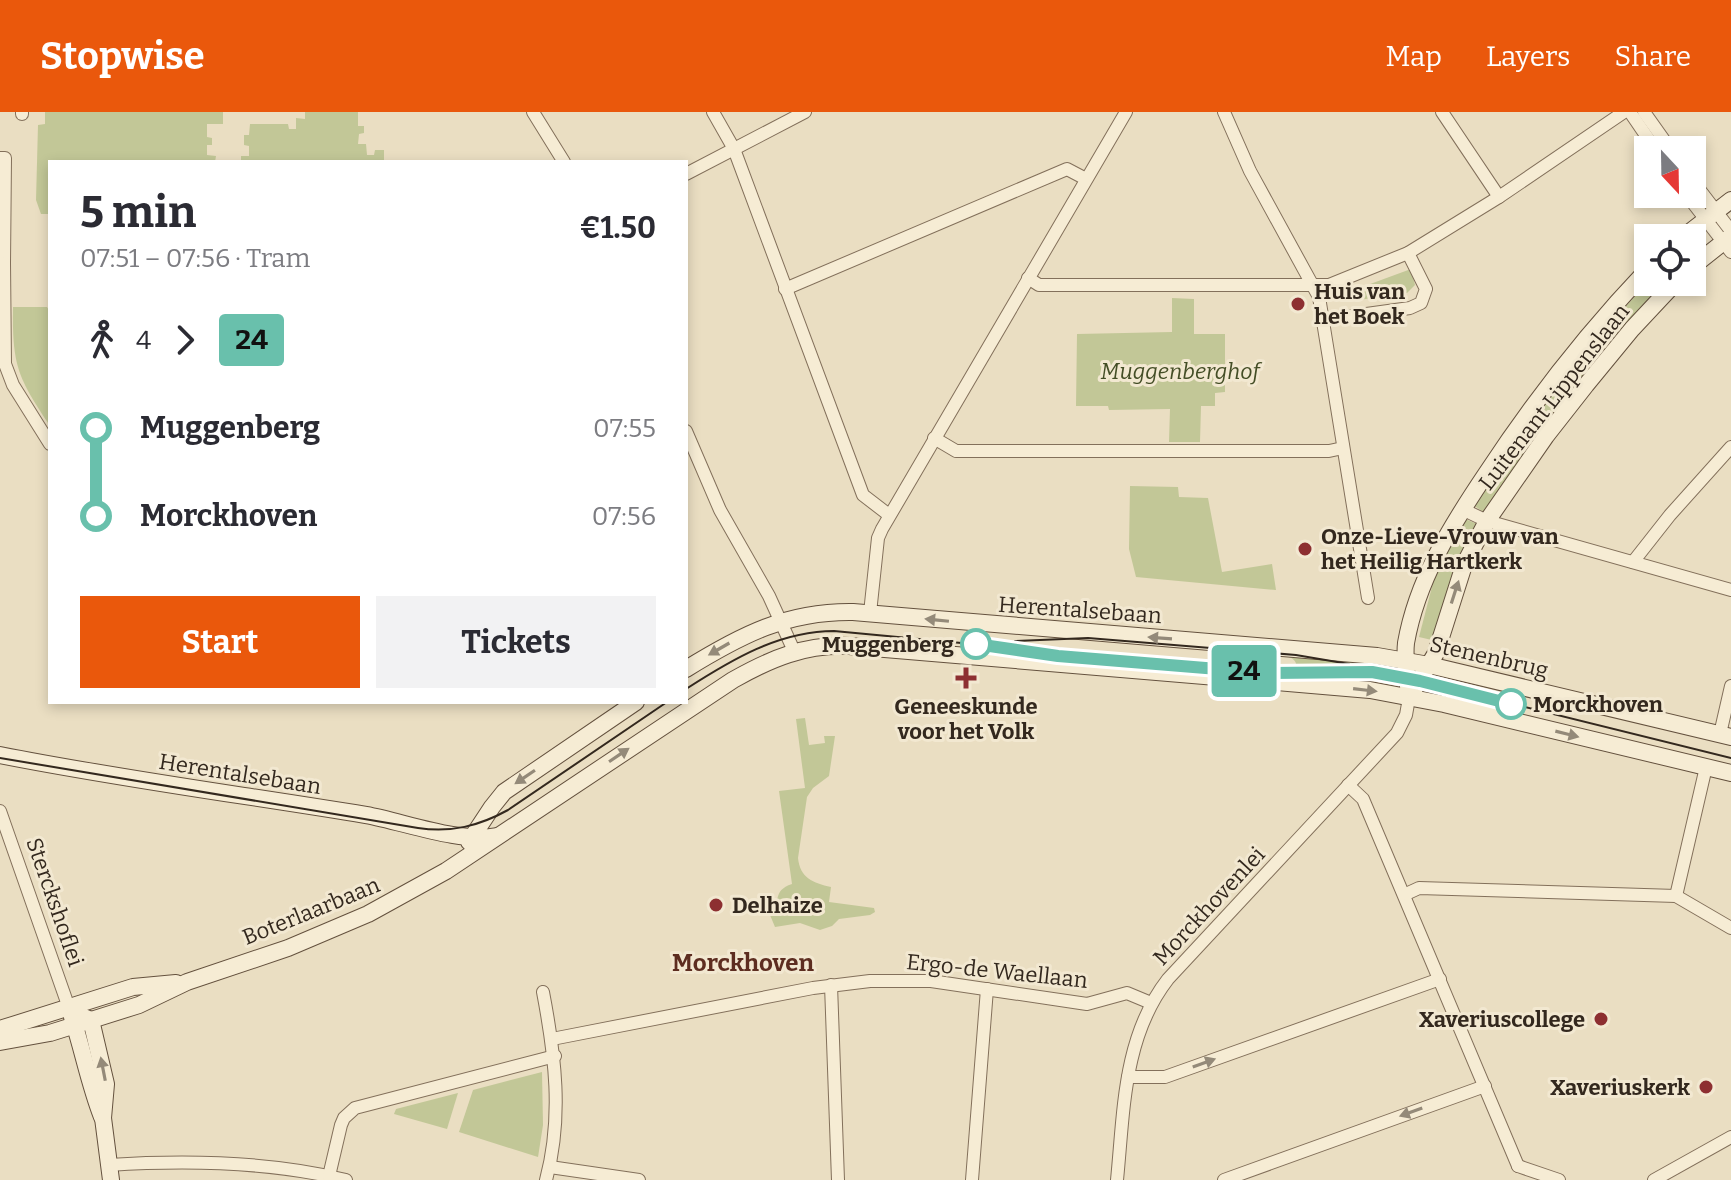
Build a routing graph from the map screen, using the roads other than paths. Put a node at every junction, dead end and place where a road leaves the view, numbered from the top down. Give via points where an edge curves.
1 (533, 112) edge
2 (713, 112) edge
3 (805, 112) edge
4 (1126, 112) edge
5 (1224, 112) edge
6 (1442, 112) edge
7 (1627, 112) edge
8 (1644, 112) edge
9 (1645, 136) edge
10 (1661, 136) edge
11 (734, 149) junction
12 (0, 158) edge
13 (563, 160) edge
14 (688, 173) edge
15 (1086, 179) junction
16 (1499, 197) junction
17 (1731, 200) edge
18 (1701, 208) edge
19 (1706, 208) edge
20 (1710, 216) junction
21 (1700, 224) edge
22 (1729, 241) edge
23 (1408, 253) junction
24 (1706, 257) edge
25 (2, 263) edge
26 (1028, 278) junction
27 (1634, 285) edge
28 (1312, 286) junction
29 (785, 289) junction
30 (1663, 296) edge
31 (1323, 320) junction
32 (688, 436) edge
33 (934, 438) junction
34 (48, 441) edge
35 (1731, 447) edge
36 (1343, 448) junction
37 (1462, 509) junction
38 (889, 515) junction
39 (1487, 521) junction
40 (1633, 562) junction
41 (1731, 590) edge
42 (1368, 598) dead end
43 (870, 613) junction
44 (781, 620) junction
45 (794, 651) junction
46 (1377, 656) joint
47 (1407, 661) junction
48 (1429, 665) junction
49 (688, 668) edge
50 (1731, 686) edge
51 (1403, 696) junction
52 (633, 704) edge
53 (1725, 736) edge
54 (0, 755) edge
55 (1706, 767) junction
56 (1731, 773) edge
57 (1348, 785) junction
58 (0, 811) edge
59 (502, 834) junction
60 (473, 837) junction
61 (446, 871) junction
62 (1406, 894) junction
63 (1676, 896) junction
64 (1731, 928) edge
65 (1440, 979) junction
66 (187, 982) junction
67 (831, 985) junction
68 (987, 989) junction
69 (543, 992) dead end
70 (1151, 1003) junction
71 (69, 1008) junction
72 (82, 1023) junction
73 (0, 1029) edge
74 (552, 1039) junction
75 (0, 1042) edge
76 (555, 1056) junction
77 (1128, 1077) junction
78 (1485, 1086) junction
79 (1731, 1137) edge
80 (1518, 1166) junction
81 (110, 1172) edge
82 (548, 1173) edge
83 (329, 1176) junction
84 (346, 1180) edge
85 (639, 1180) edge
86 (838, 1180) edge
87 (972, 1180) edge
88 (1117, 1180) edge
89 (1224, 1180) edge
90 (1513, 1180) edge
91 (1559, 1180) edge
92 (1654, 1180) edge

1 - 13 street
2 - 11 street
3 - 11 street
4 - 15 street
5 - 28 street
6 - 16 street
7 - 9 street
7 - 16 street
8 - 10 street
11 - 14 street
11 - 29 street
12 - 25 street via 5,158
15 - 26 street
15 - 29 street via 1067,169
16 - 23 street
17 - 20 main road
18 - 20 street
19 - 20 street
20 - 21 main road
20 - 22 street
22 - 24 main road
23 - 28 street via 1329,285
23 - 31 street via 1426,289 1421,303
25 - 34 street via 5,364
26 - 28 street via 1039,285
26 - 33 street
27 - 37 main road, Luitenant Lippenslaan via 1564,365
28 - 31 street
29 - 38 street via 863,495
30 - 39 main road, Luitenant Lippenslaan via 1546,436
31 - 36 street
32 - 44 street via 720,510
33 - 36 street via 956,451
33 - 38 street
35 - 40 street
36 - 42 street
37 - 39 street
37 - 47 main road, Luitenant Lippenslaan via 1429,568 1406,646
38 - 43 street via 878,538
39 - 40 street
48 -> 39 main road, Luitenant Lippenslaan via 1464,565
40 - 41 street
43 - 44 main road, Herentalsebaan via 823,612
46 -> 43 main road, Herentalsebaan
44 - 45 street
44 -> 49 main road, Herentalsebaan
45 -> 51 main road, Herentalsebaan via 849,646
59 -> 45 main road, Herentalsebaan via 722,686
46 - 47 main road, Stenenbrug
47 - 48 main road, Stenenbrug
47 - 51 main road, Luitenant Lippenslaan
48 - 51 main road, Luitenant Lippenslaan
48 - 53 main road, Stenenbrug
50 - 53 street
51 -> 55 main road
51 - 57 street, Morckhovenlei via 1406,715 1397,733
52 -> 60 main road via 504,792
54 - 60 main road, Herentalsebaan
55 - 56 main road
55 - 63 street
57 - 62 street via 1363,799
57 - 70 street, Morckhovenlei
58 - 71 street, Sterckshoflei
59 - 60 main road, Herentalsebaan
59 - 61 main road, Boterlaarbaan
60 - 61 main road, Boterlaarbaan
61 - 66 main road, Boterlaarbaan via 328,932
62 - 63 street via 1419,888
62 - 65 street
63 - 64 street
77 -> 65 street via 1165,1077
65 - 78 street
66 - 71 main road, Boterlaarbaan via 133,987
66 - 72 main road, Boterlaarbaan
67 - 68 street, Ergo-de Waellaan via 931,981
67 - 74 street, Ergo-de Waellaan
67 - 86 street
68 - 70 street, Ergo-de Waellaan via 1087,1004 1127,993
68 - 87 street
69 - 74 street
70 - 77 street, Morckhovenlei via 1135,1040
71 - 72 main road
71 - 73 main road, Boterlaarbaan
72 - 75 main road, Boterlaarbaan
72 - 81 main road via 106,1084 103,1118
74 - 76 street
76 - 82 street via 556,1125
76 - 83 street via 355,1108 341,1125
77 - 88 street, Morckhovenlei
78 - 80 street
78 -> 89 street
79 - 92 street
80 - 90 street
80 - 91 street
81 - 83 street via 241,1164
82 - 85 street
83 - 84 street

